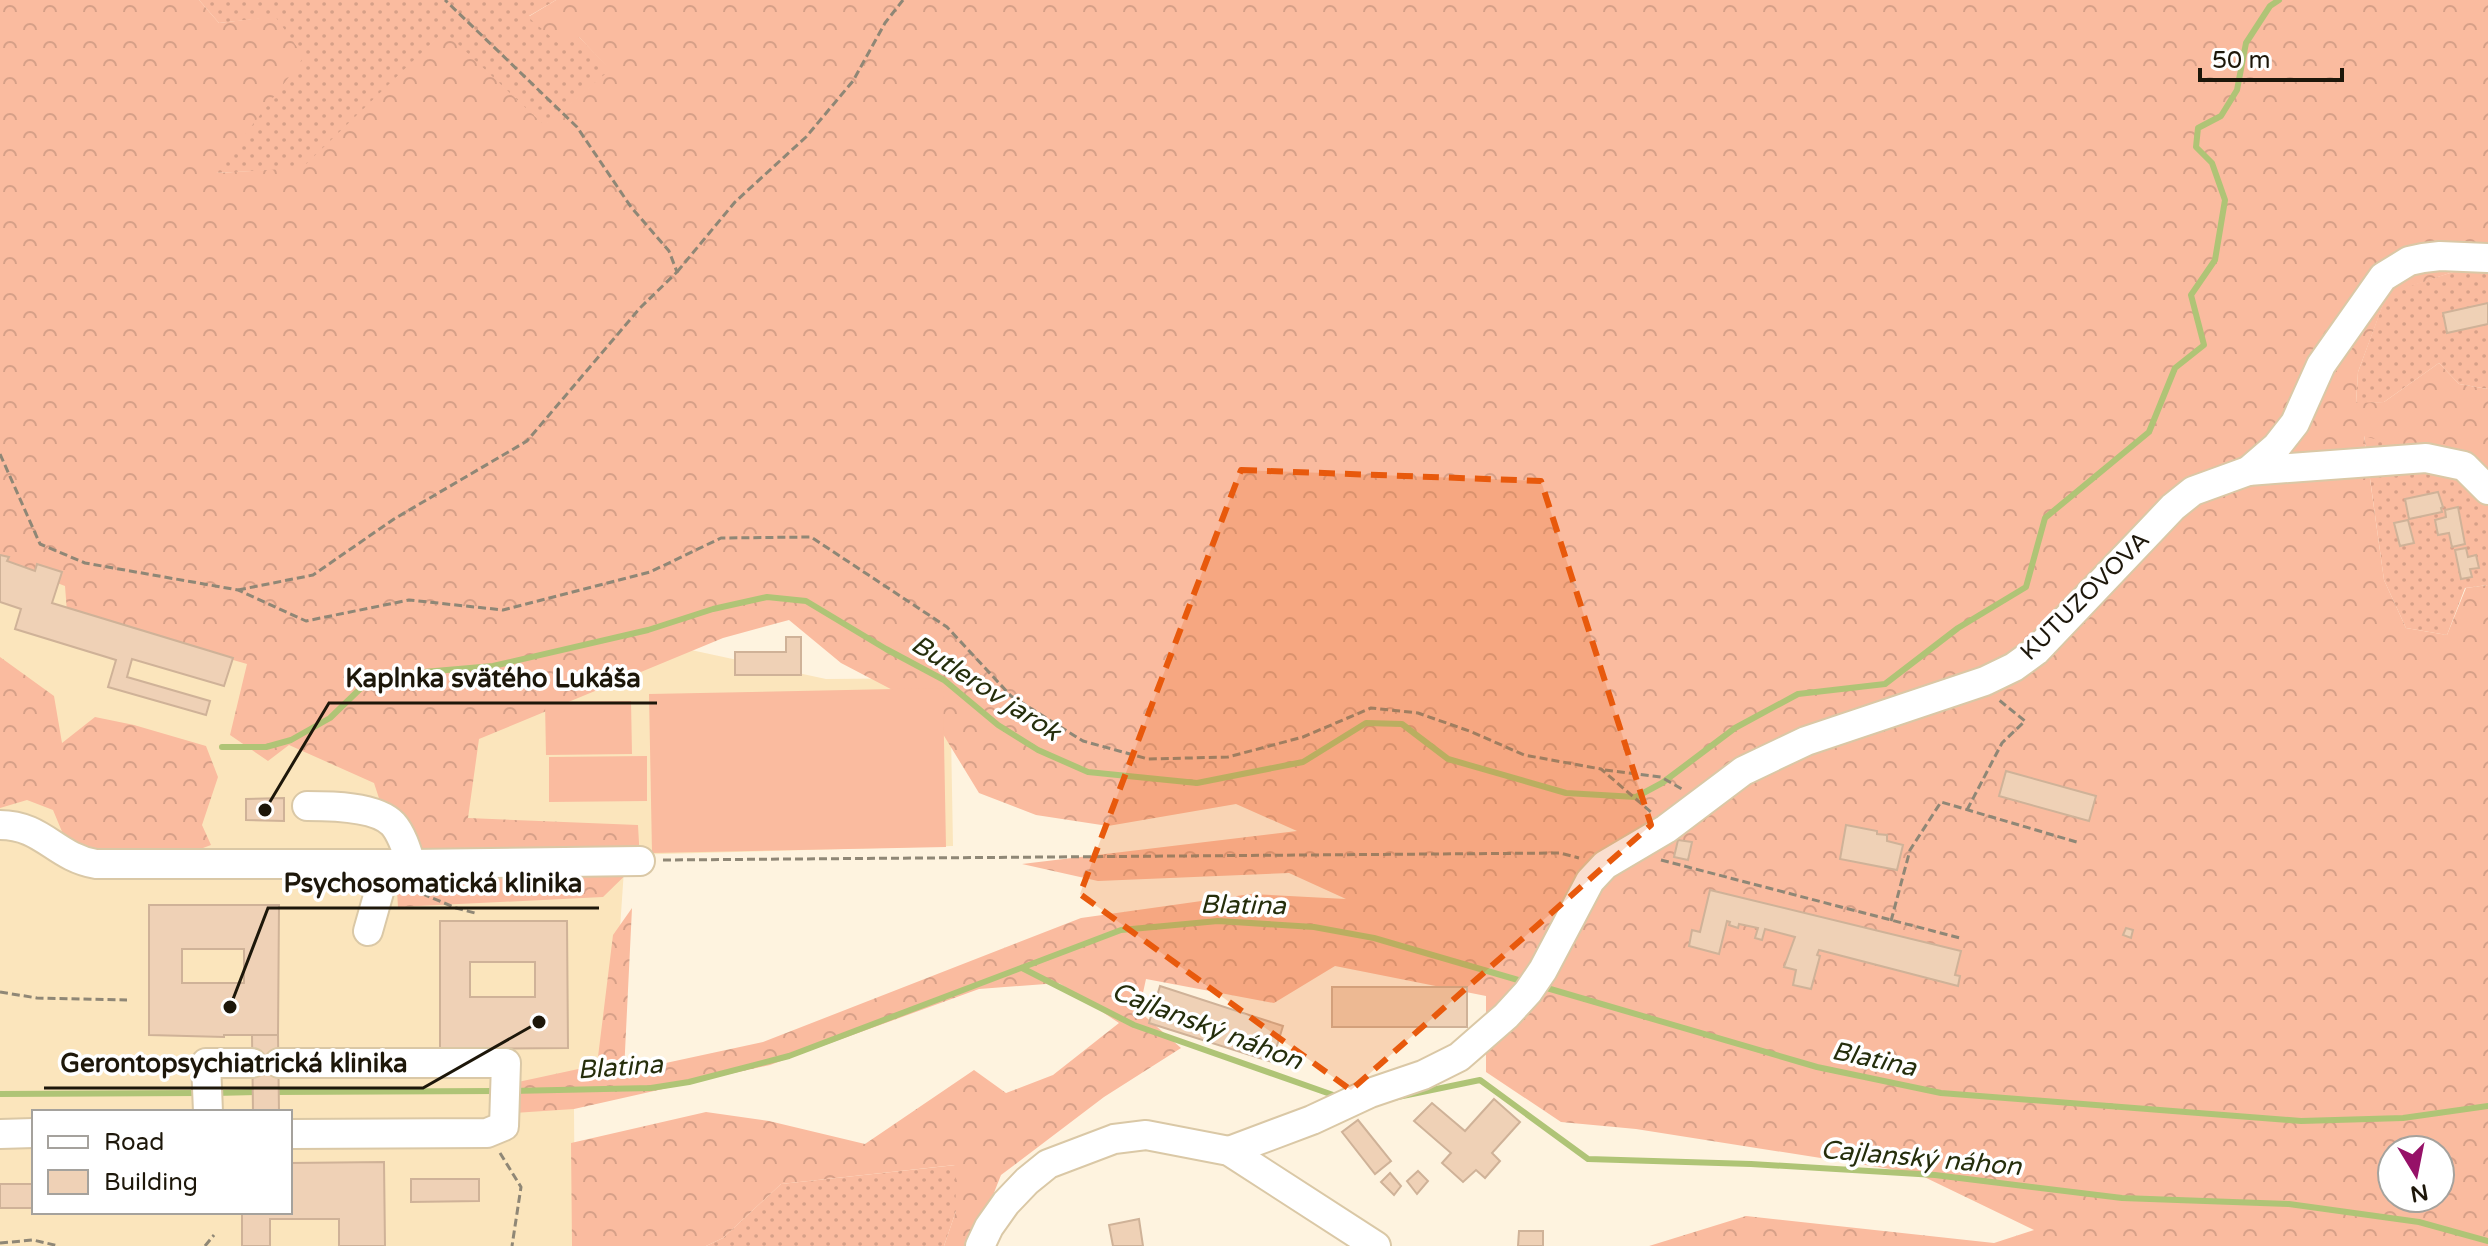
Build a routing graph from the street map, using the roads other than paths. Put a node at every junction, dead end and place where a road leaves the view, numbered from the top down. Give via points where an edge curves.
1 (2488, 258) edge
2 (2248, 471) junction
3 (2488, 490) edge
4 (307, 806) dead end
5 (0, 825) edge
6 (640, 861) road end
7 (394, 867) junction
8 (368, 931) dead end
9 (208, 1110) edge
10 (32, 1133) edge
11 (0, 1134) edge
12 (292, 1134) edge
13 (1229, 1151) junction
14 (980, 1246) edge
15 (1376, 1246) edge

1 - 2 lane, KUTUZOVOVA via 2423,258 2383,277 2321,365 2295,423
2 - 3 lane via 2426,458 2464,466
2 - 13 lane, KUTUZOVOVA via 2193,491 2173,507 2036,651 2014,667 1777,753 1616,858 1590,881 1536,981 1459,1057
4 - 7 lane via 353,807 391,822 405,844
5 - 7 lane via 37,832 66,855 96,864
6 - 7 lane
7 - 8 lane
9 - 12 lane via 206,1063 506,1063 504,1126 487,1133
10 - 11 lane
13 - 14 lane via 1146,1135 1081,1150 1048,1164 1027,1181 1006,1203
13 - 15 lane

